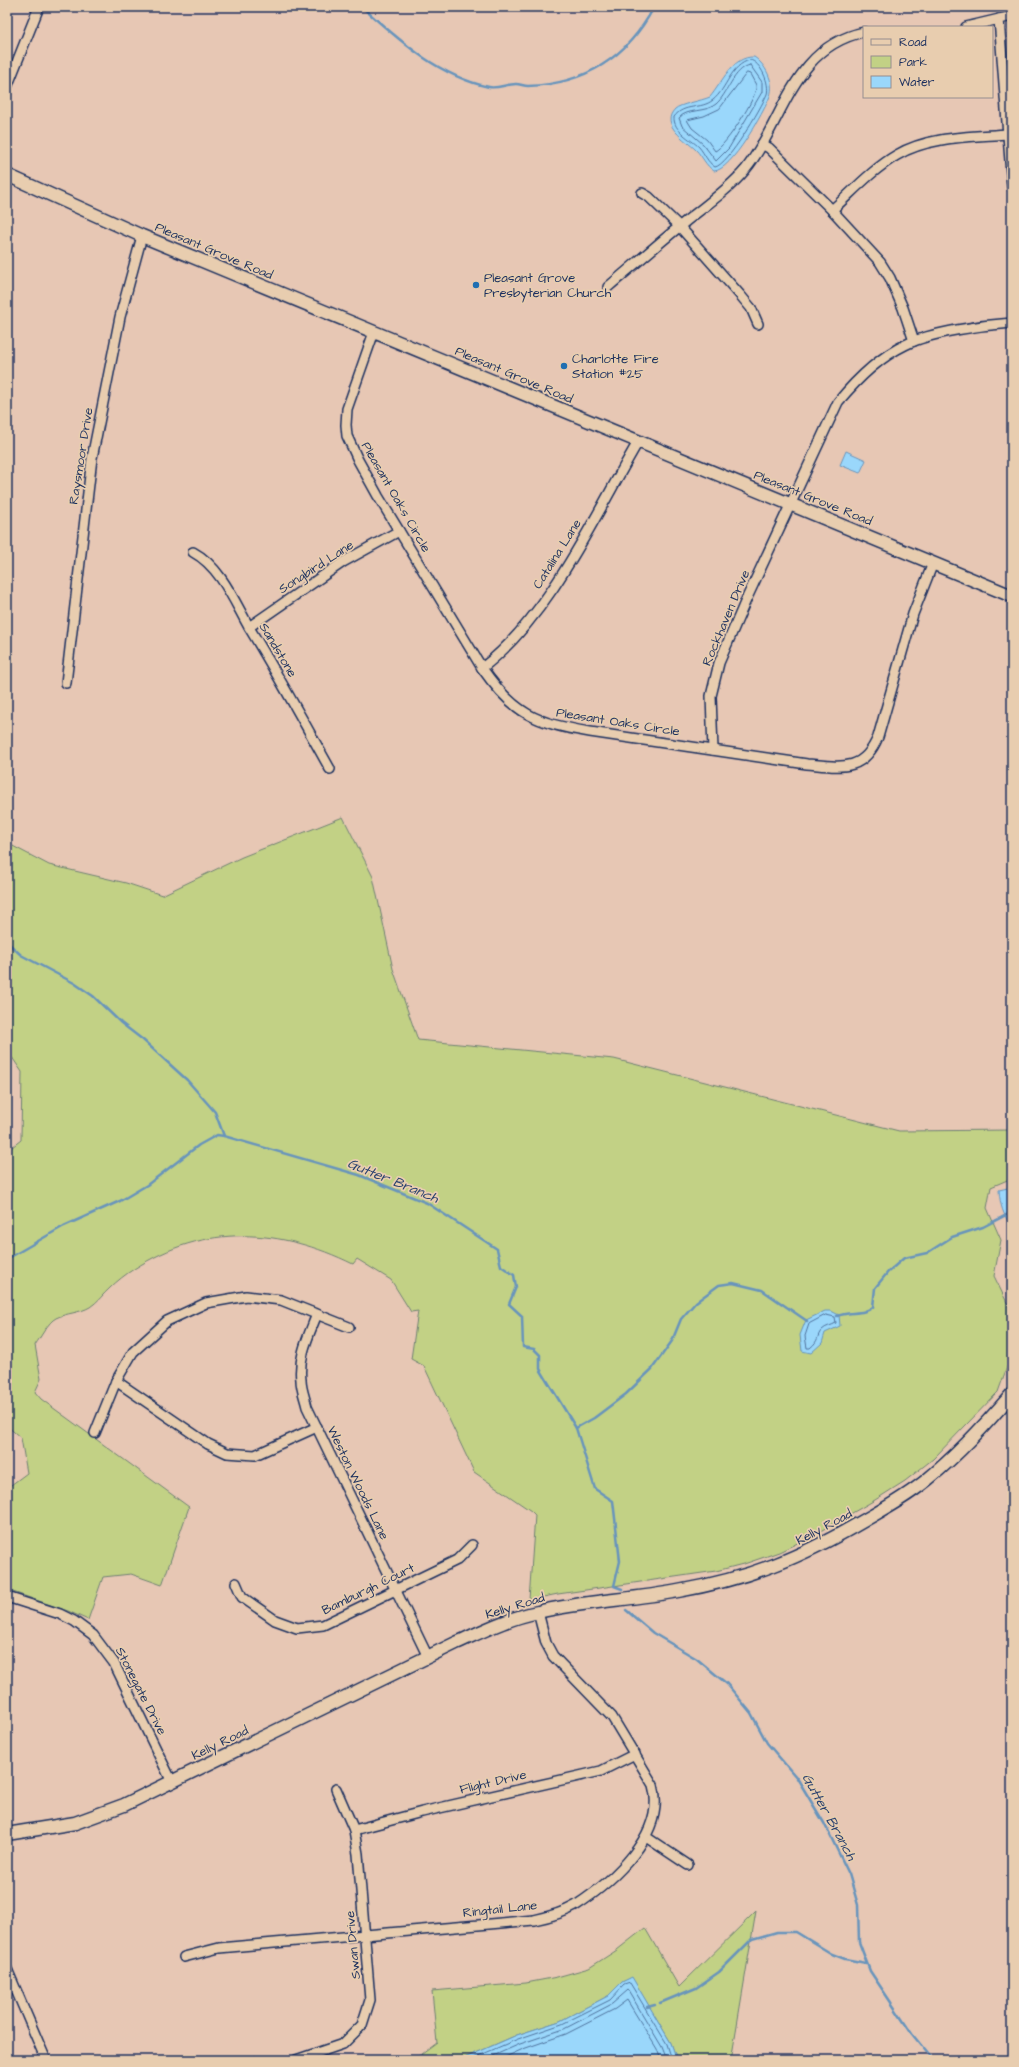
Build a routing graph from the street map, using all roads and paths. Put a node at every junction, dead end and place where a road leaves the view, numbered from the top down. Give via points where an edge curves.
1 (39, 7) edge
2 (1012, 16) edge
3 (1000, 19) junction
4 (970, 26) edge
5 (863, 32) edge
6 (7, 87) edge
7 (1008, 134) junction
8 (762, 144) junction
9 (7, 175) edge
10 (1012, 187) edge
11 (642, 193) dead end
12 (832, 210) junction
13 (680, 227) junction
14 (142, 236) junction
15 (608, 287) dead end
16 (1012, 323) edge
17 (758, 324) dead end
18 (374, 332) junction
19 (914, 341) junction
20 (638, 442) junction
21 (792, 504) junction
22 (399, 531) junction
23 (193, 552) dead end
24 (933, 563) junction
25 (1012, 596) edge
26 (249, 627) junction
27 (482, 668) junction
28 (66, 683) dead end
29 (713, 750) junction
30 (330, 769) dead end
31 (317, 1314) junction
32 (349, 1326) dead end
33 (116, 1381) junction
34 (1012, 1394) edge
35 (317, 1427) junction
36 (96, 1433) dead end
37 (472, 1545) dead end
38 (236, 1583) dead end
39 (396, 1590) junction
40 (7, 1597) edge
41 (538, 1612) junction
42 (428, 1657) junction
43 (635, 1754) junction
44 (172, 1782) junction
45 (336, 1788) dead end
46 (354, 1830) junction
47 (7, 1834) edge
48 (646, 1837) junction
49 (688, 1865) dead end
50 (365, 1935) junction
51 (184, 1957) dead end
52 (7, 1969) edge
53 (46, 2060) edge
54 (296, 2060) edge

1 - 6 street
2 - 3 street
3 - 4 street
3 - 7 street
5 - 8 street via 836,43 816,56 798,78
7 - 10 street
7 - 12 street via 938,141 898,154
8 - 12 street
8 - 13 street via 745,170
9 - 14 street, Pleasant Grove Road
11 - 13 street via 650,197
12 - 19 street via 880,262 903,308
13 - 15 street
13 - 17 street via 751,308
14 - 18 street, Pleasant Grove Road
14 - 28 street, Raysmoor Drive via 120,317 92,458
16 - 19 street, Rockhaven Drive via 973,328
18 - 20 street, Pleasant Grove Road
18 - 22 street, Pleasant Oaks Circle via 352,392 346,425 347,436
19 - 21 street, Rockhaven Drive via 880,359 857,379 838,402
20 - 21 street, Pleasant Grove Road
20 - 27 street, Catalina Lane via 582,540 541,604 511,641
21 - 24 street, Pleasant Grove Road
21 - 29 street, Rockhaven Drive via 719,663 711,696
22 - 26 street, Songbird Lane via 343,562
22 - 27 street, Pleasant Oaks Circle
23 - 26 street, Sandstone via 201,556 226,587
24 - 25 street, Pleasant Grove Road
24 - 29 street, Pleasant Oaks Circle via 912,614 878,737 873,750 864,760 854,765 837,767
26 - 30 street, Sandstone
27 - 29 street, Pleasant Oaks Circle via 508,702 521,712 546,723
31 - 32 street
31 - 33 street via 281,1300 246,1296 206,1303 167,1322 133,1352
31 - 35 street, Weston Woods Lane via 304,1348 301,1380 308,1407
33 - 35 street via 208,1444 227,1453 255,1455
33 - 36 street
34 - 41 street, Kelly Road via 967,1443 927,1480 882,1510 800,1556 750,1575 713,1584
35 - 39 street, Weston Woods Lane
37 - 39 street, Bamburgh Court via 457,1560
38 - 39 street, Bamburgh Court via 242,1597 275,1620 297,1628 323,1625
39 - 42 street, Weston Woods Lane
40 - 44 street, Stonegate Drive via 60,1614 93,1635 114,1663
41 - 42 street, Kelly Road via 489,1628
41 - 43 street, Ringtail Lane via 546,1643 553,1656 612,1717
42 - 44 street, Kelly Road
43 - 46 street, Flight Drive via 601,1771
43 - 48 street, Ringtail Lane via 651,1779 656,1797 654,1817
44 - 47 street, Kelly Road via 124,1805 75,1823
45 - 46 street, Swan Drive
46 - 50 street, Swan Drive
48 - 49 street
48 - 50 street, Ringtail Lane via 615,1874 574,1906 553,1915 534,1920
50 - 51 street, Ringtail Lane via 219,1948
50 - 54 street, Swan Drive via 370,2000 362,2025 343,2044
52 - 53 street

